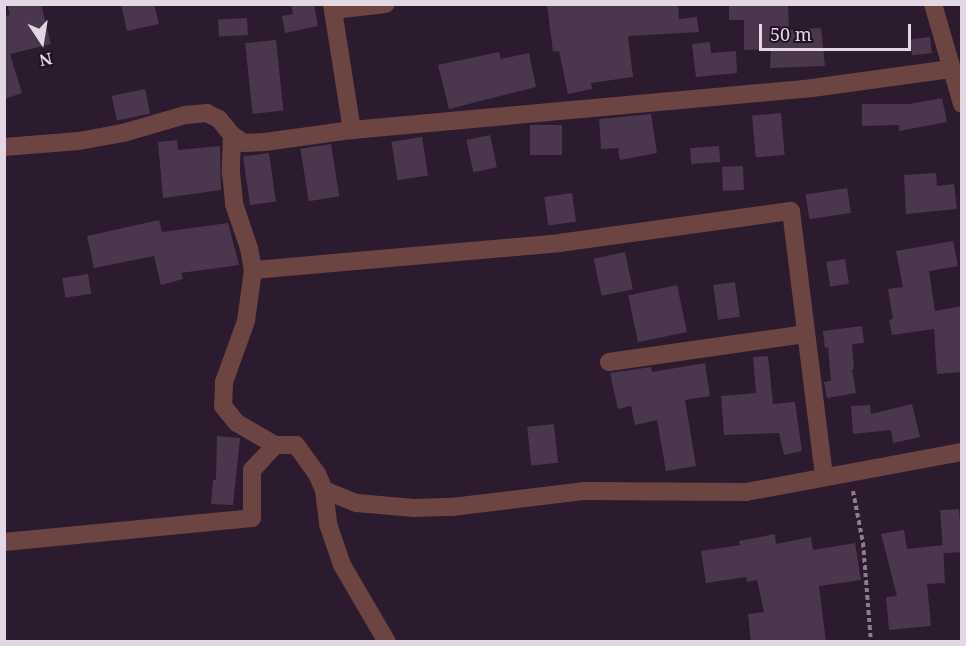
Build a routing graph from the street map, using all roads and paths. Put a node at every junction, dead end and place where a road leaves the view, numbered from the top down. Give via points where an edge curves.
1 (386, 4) edge
2 (933, 4) edge
3 (333, 7) edge
4 (951, 69) junction
5 (962, 104) edge
6 (352, 130) junction
7 (232, 135) junction
8 (4, 147) edge
9 (253, 270) junction
10 (806, 334) junction
11 (609, 362) dead end
12 (275, 445) junction
13 (962, 452) edge
14 (849, 473) junction
15 (824, 477) junction
16 (324, 490) junction
17 (4, 542) edge
18 (387, 642) edge
19 (871, 642) edge

1 - 3 street
2 - 4 street
3 - 6 street
4 - 5 street
4 - 6 street via 812,88
6 - 7 street via 244,143
7 - 8 street via 219,119 207,113 78,141
7 - 9 street via 234,204
9 - 10 street via 559,243 791,212
9 - 12 street via 246,321 224,382 223,406 237,423
10 - 11 street
10 - 15 street
12 - 16 street via 296,444
12 - 17 street via 252,470 252,518
13 - 14 street
14 - 15 street
14 - 19 path via 863,543
15 - 16 street via 746,492 585,491 452,507 357,503
16 - 18 street via 328,524 342,565

